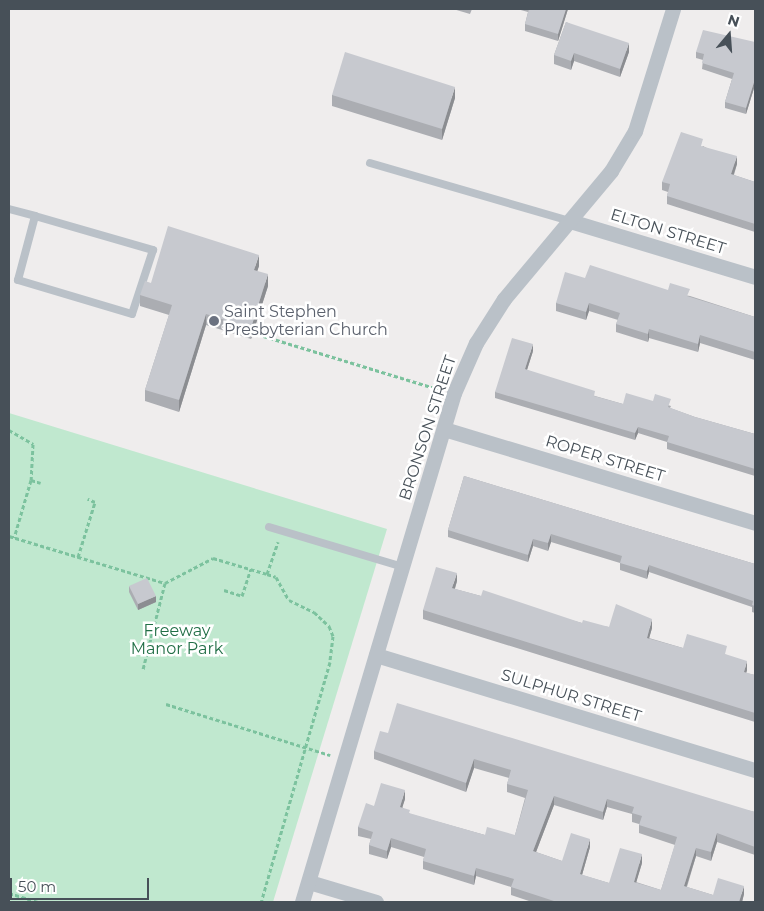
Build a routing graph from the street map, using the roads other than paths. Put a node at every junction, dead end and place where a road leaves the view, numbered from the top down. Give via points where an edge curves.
1 (673, 9) edge
2 (370, 163) dead end
3 (9, 209) edge
4 (35, 216) junction
5 (570, 221) junction
6 (755, 277) edge
7 (444, 429) junction
8 (755, 523) edge
9 (270, 527) dead end
10 (402, 567) junction
11 (376, 655) junction
12 (755, 770) edge
13 (308, 882) junction
14 (302, 902) edge
15 (376, 902) edge

1 - 5 street, BRONSON STREET via 635,131 610,171
2 - 5 lane
3 - 4 lane
4 - 4 lane via 153,250 132,314 18,280
5 - 6 street, ELTON STREET
5 - 7 street, BRONSON STREET via 504,299 476,344 454,394
7 - 8 street, ROPER STREET
7 - 10 street, BRONSON STREET
9 - 10 lane
10 - 11 street, BRONSON STREET
11 - 12 street, SULPHUR STREET
11 - 13 street, BRONSON STREET
13 - 14 street, BRONSON STREET
13 - 15 street

